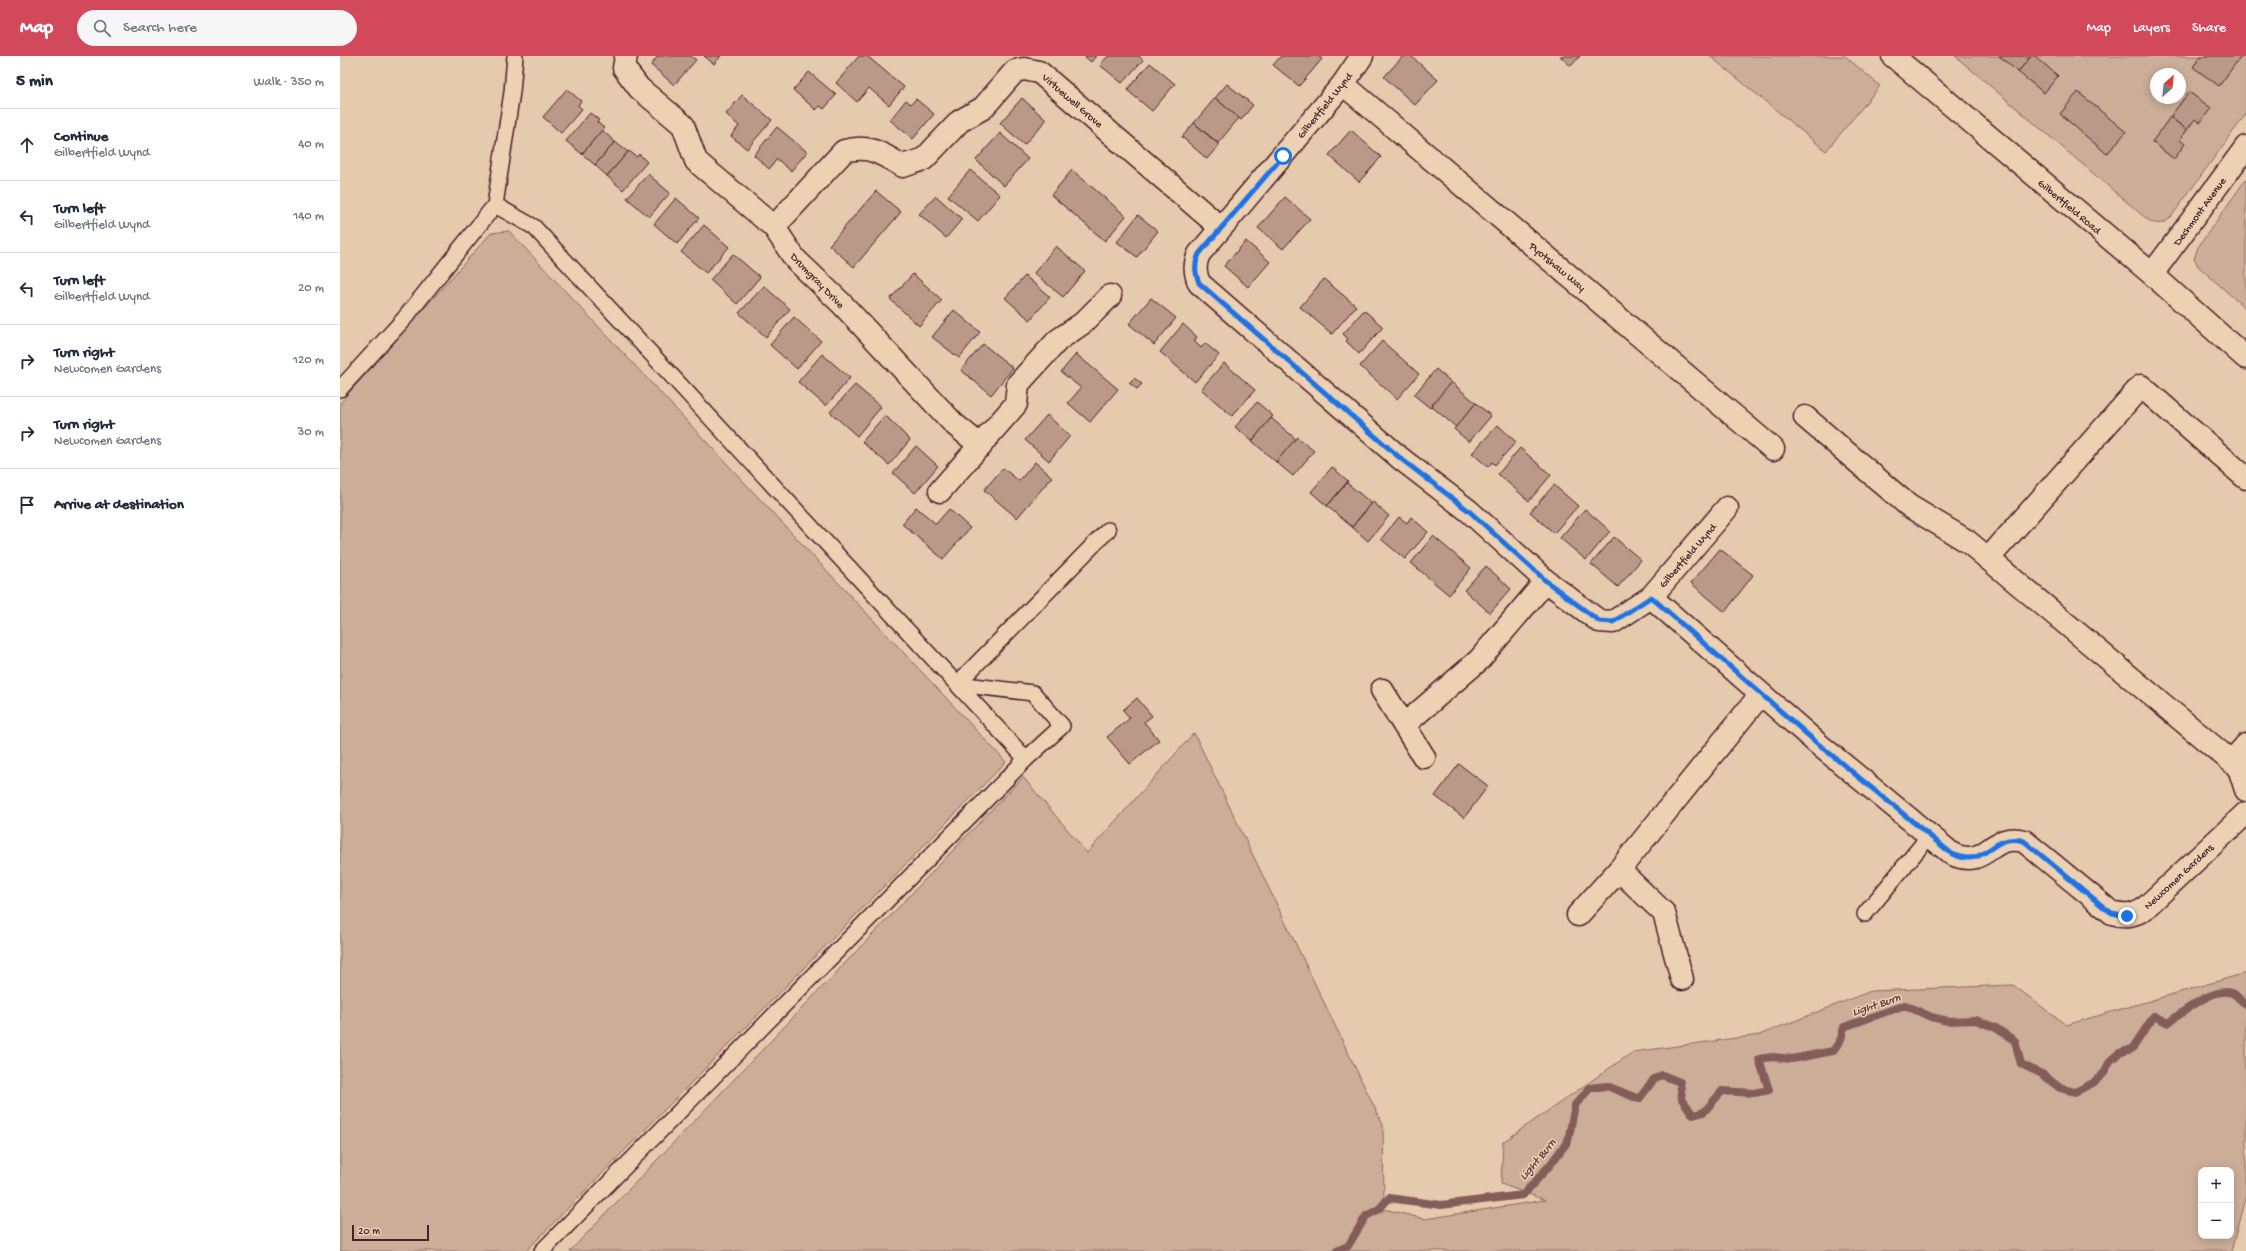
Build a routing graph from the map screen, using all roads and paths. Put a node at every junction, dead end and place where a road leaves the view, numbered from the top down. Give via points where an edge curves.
1 (515, 56) edge
2 (626, 56) edge
3 (1362, 56) edge
4 (1892, 56) edge
5 (1343, 84) junction
6 (2246, 147) edge
7 (495, 205) junction
8 (774, 227) junction
9 (1220, 227) junction
10 (2152, 274) junction
11 (1110, 296) dead end
12 (2246, 358) edge
13 (340, 389) edge
14 (1805, 417) dead end
15 (981, 446) junction
16 (1773, 449) dead end
17 (2246, 478) edge
18 (940, 491) dead end
19 (1727, 508) dead end
20 (1108, 530) dead end
21 (1988, 559) junction
22 (1546, 581) junction
23 (1651, 597) junction
24 (957, 684) junction
25 (1382, 690) dead end
26 (1761, 694) junction
27 (1404, 725) junction
28 (2246, 745) edge
29 (1424, 757) dead end
30 (1026, 759) junction
31 (2239, 766) edge
32 (2246, 790) edge
33 (2246, 813) edge
34 (1930, 836) junction
35 (1619, 870) junction
36 (1865, 914) dead end
37 (1578, 915) dead end
38 (1682, 979) dead end
39 (542, 1251) edge

1 - 7 lane
2 - 8 street, Drumgray Drive via 624,68 639,88 683,125 696,161
3 - 5 street, Gilbertfield Wynd
4 - 10 street, Gilbertfield Road
5 - 9 street, Gilbertfield Wynd
5 - 16 street, Pyotshaw Way
6 - 10 street, Dechmont Avenue
7 - 13 lane via 404,319
7 - 24 lane via 534,227
8 - 9 street, Virtuewell Grove via 844,151 858,147 875,150 903,166 924,160 960,121 983,108 1015,71 1024,69 1039,72
8 - 15 street, Drumgray Drive via 795,259 842,304 954,424
9 - 22 street, Gilbertfield Wynd via 1199,254 1195,272 1199,283 1400,458 1469,511
10 - 12 street, Gilbertfield Road
11 - 15 street via 1083,323 1058,340 1018,384 1016,404
14 - 21 street via 1909,506 1967,541
15 - 18 street
17 - 21 street via 2141,386
19 - 23 street, Gilbertfield Wynd
20 - 24 lane
21 - 31 street
22 - 23 street, Gilbertfield Wynd via 1599,621 1613,622
22 - 27 street via 1479,660
23 - 26 street, Newcomen Gardens
24 - 30 lane
24 - 30 lane via 1033,693 1062,726
25 - 27 street
26 - 34 street, Newcomen Gardens
26 - 35 street
27 - 29 street
28 - 31 street
30 - 39 lane
31 - 32 street
33 - 34 street, Newcomen Gardens via 2144,908 2136,914 2127,916 2106,909 2024,841 2007,839 1979,857 1969,859 1952,854
34 - 36 lane
35 - 37 street
35 - 38 street via 1664,913

